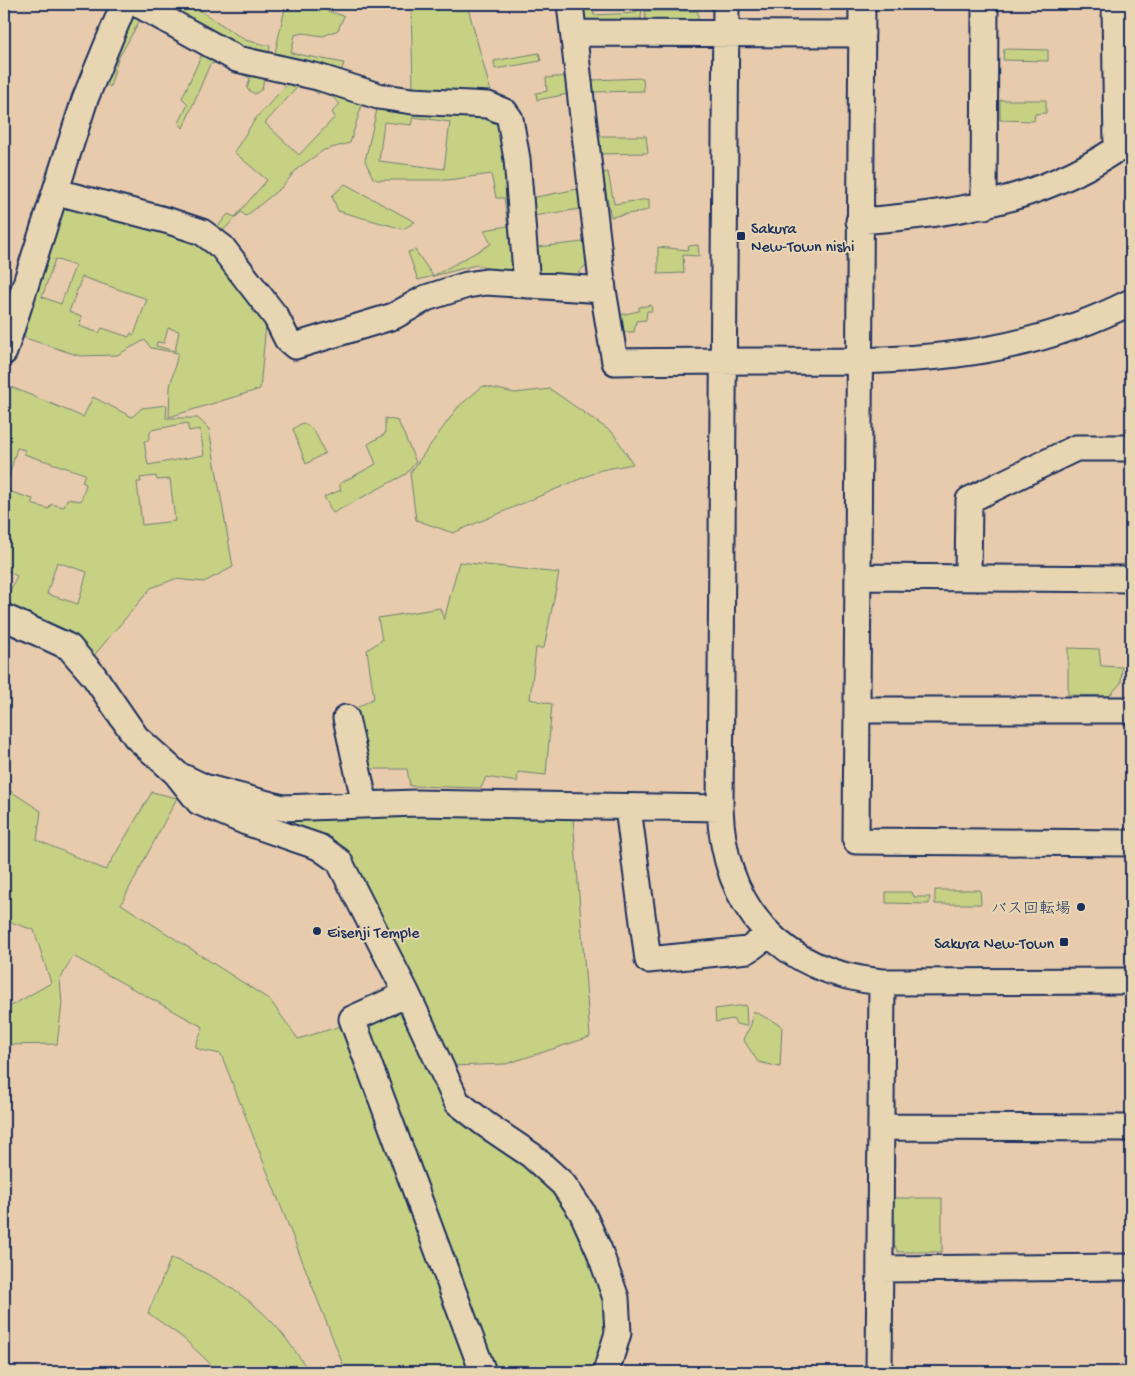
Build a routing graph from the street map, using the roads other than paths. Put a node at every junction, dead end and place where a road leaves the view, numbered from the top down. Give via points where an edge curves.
1 (124, 4) edge
2 (138, 4) edge
3 (570, 4) edge
4 (726, 4) edge
5 (862, 4) edge
6 (985, 4) edge
7 (1115, 4) edge
8 (574, 33) junction
9 (726, 33) junction
10 (862, 34) junction
11 (1124, 145) edge
12 (56, 192) junction
13 (984, 206) junction
14 (860, 221) junction
15 (527, 285) junction
16 (603, 290) junction
17 (12, 299) edge
18 (1131, 302) edge
19 (4, 352) edge
20 (722, 361) junction
21 (858, 362) junction
22 (1131, 448) edge
23 (858, 577) junction
24 (968, 578) junction
25 (1131, 579) edge
26 (4, 617) edge
27 (857, 710) junction
28 (1131, 710) edge
29 (346, 718) dead end
30 (176, 774) junction
31 (365, 804) junction
32 (628, 808) junction
33 (720, 808) junction
34 (1131, 843) edge
35 (768, 935) junction
36 (1131, 981) edge
37 (882, 982) junction
38 (407, 994) junction
39 (881, 1127) junction
40 (1131, 1128) edge
41 (1131, 1267) edge
42 (880, 1268) junction
43 (483, 1372) edge
44 (606, 1372) edge
45 (879, 1372) edge

1 - 12 street via 85,99
2 - 15 street via 237,59 318,77 378,96 488,105 505,112 510,119 517,159
3 - 8 street
4 - 9 street
5 - 10 street
6 - 13 street
7 - 11 street
8 - 9 street
8 - 16 street
9 - 10 street
9 - 20 street
10 - 14 street
11 - 13 street via 1061,180
12 - 15 street via 169,220 202,232 222,247 295,346 394,316 426,298 467,285 486,282
12 - 17 street
13 - 14 street via 915,217
14 - 21 street
15 - 16 street
16 - 20 street via 614,362
17 - 19 street
18 - 21 street via 1101,317 1021,343 941,357
20 - 21 street
20 - 33 street
21 - 23 street
22 - 24 street via 1076,448 969,500
23 - 24 street
23 - 27 street
24 - 25 street
26 - 30 street via 69,647 94,676 136,737
27 - 28 street
27 - 34 street via 856,841
29 - 31 street
30 - 31 street via 204,787 283,808
30 - 38 street via 199,802 319,847 339,861
31 - 32 street via 415,802
32 - 33 street
32 - 35 street via 648,960 748,950
33 - 35 street via 723,843 731,873 743,899
35 - 37 street via 818,966 860,980
36 - 37 street
37 - 39 street
38 - 43 street via 352,1019
38 - 44 street via 457,1102 531,1155 563,1184 582,1212 616,1298 618,1333
39 - 40 street
39 - 42 street
41 - 42 street
42 - 45 street

